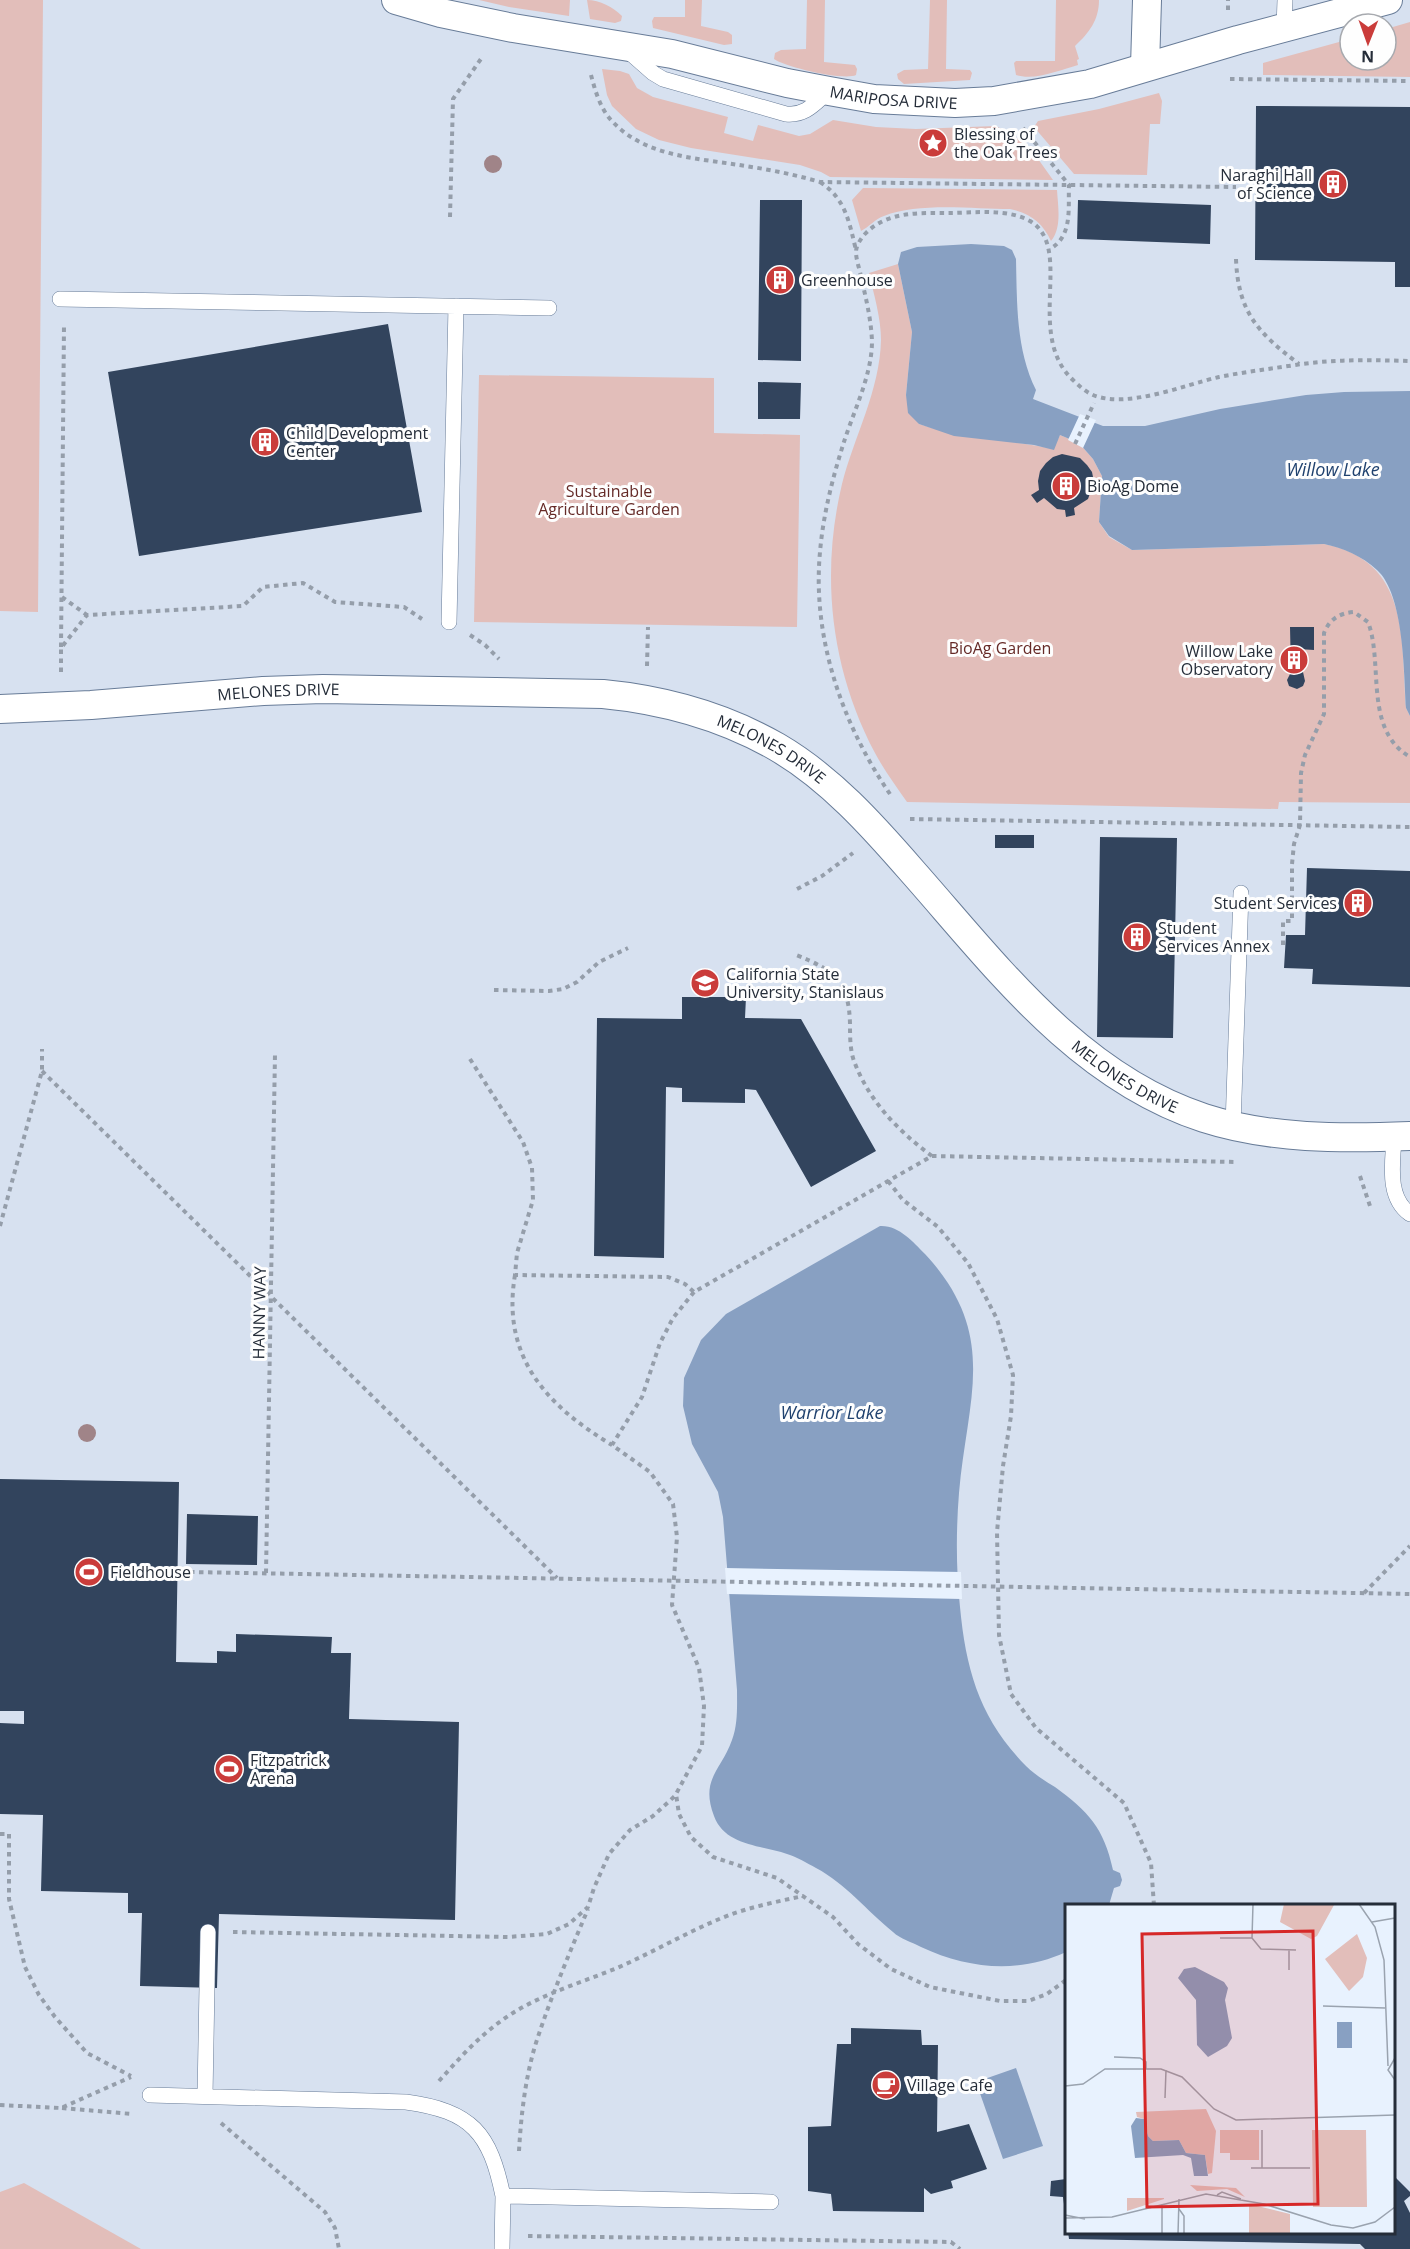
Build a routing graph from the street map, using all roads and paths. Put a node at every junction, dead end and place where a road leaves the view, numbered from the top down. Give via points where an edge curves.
1 (396, 0) edge
2 (1147, 0) edge
3 (1228, 0) edge
4 (1388, 0) edge
5 (1228, 11) dead end
6 (1284, 14) edge
7 (485, 53) dead end
8 (1145, 67) junction
9 (590, 69) dead end
10 (1221, 79) dead end
11 (1410, 81) edge
12 (1017, 121) dead end
13 (820, 182) junction
14 (1069, 185) junction
15 (1236, 187) dead end
16 (450, 216) dead end
17 (1050, 249) junction
18 (856, 251) junction
19 (1236, 259) dead end
20 (60, 299) dead end
21 (456, 306) junction
22 (549, 308) dead end
23 (64, 319) dead end
24 (1410, 361) edge
25 (1299, 364) junction
26 (1094, 403) dead end
27 (1075, 444) dead end
28 (62, 597) junction
29 (87, 615) junction
30 (449, 622) junction
31 (648, 627) dead end
32 (61, 648) junction
33 (502, 663) dead end
34 (61, 672) dead end
35 (646, 676) dead end
36 (0, 709) edge
37 (1410, 757) edge
38 (894, 801) dead end
39 (907, 818) dead end
40 (1300, 825) junction
41 (1410, 827) edge
42 (860, 847) dead end
43 (797, 889) dead end
44 (1241, 893) dead end
45 (1283, 945) dead end
46 (628, 948) dead end
47 (796, 955) dead end
48 (494, 990) dead end
49 (42, 1049) dead end
50 (275, 1053) dead end
51 (470, 1059) dead end
52 (42, 1071) junction
53 (1233, 1126) junction
54 (1402, 1137) edge
55 (932, 1156) junction
56 (1245, 1162) dead end
57 (888, 1181) junction
58 (1410, 1214) edge
59 (0, 1226) edge
60 (515, 1275) junction
61 (694, 1292) junction
62 (271, 1295) junction
63 (612, 1445) junction
64 (1410, 1546) edge
65 (190, 1572) dead end
66 (266, 1573) junction
67 (557, 1578) junction
68 (675, 1580) junction
69 (997, 1586) junction
70 (1363, 1593) junction
71 (1410, 1594) edge
72 (676, 1794) junction
73 (0, 1834) edge
74 (803, 1896) junction
75 (1154, 1904) edge
76 (588, 1907) junction
77 (208, 1932) joint
78 (1065, 1982) edge
79 (553, 1994) junction
80 (434, 2086) dead end
81 (150, 2095) dead end
82 (205, 2096) junction
83 (0, 2105) edge
84 (61, 2108) junction
85 (142, 2115) dead end
86 (216, 2118) dead end
87 (519, 2152) dead end
88 (503, 2196) junction
89 (771, 2202) dead end
90 (519, 2236) dead end
91 (339, 2249) edge
92 (502, 2249) edge
93 (960, 2249) edge

1 - 8 street, MARIPOSA DRIVE via 470,19 709,62 787,84 918,103 994,101 1090,84
2 - 8 street
3 - 5 path
4 - 6 street, MARIPOSA DRIVE
6 - 8 street, MARIPOSA DRIVE
7 - 16 path via 453,99
9 - 13 path via 610,120 640,142 676,155
10 - 11 path
12 - 14 path
13 - 14 path
13 - 18 path via 843,204
14 - 15 path
14 - 17 path via 1067,229
17 - 18 path via 1035,224 1014,215 928,213 881,222 866,234
17 - 25 path via 1052,349 1070,378 1097,397 1139,397 1225,376
18 - 38 path via 870,323 871,354 828,499 819,554 821,606 823,631 842,704 869,762
19 - 25 path via 1239,290 1251,319
20 - 21 lane
21 - 22 lane
21 - 30 lane
23 - 28 path
24 - 25 path
26 - 27 path
28 - 29 path
28 - 32 path
29 - 30 path via 243,606 263,587 303,583 335,602 404,607 424,620
29 - 32 path
30 - 33 path via 484,645
31 - 35 path
32 - 34 path
36 - 53 street, MELONES DRIVE via 334,689 603,694 647,699 708,714 778,748 843,798 878,831 1016,989 1069,1039 1138,1088 1203,1118
37 - 40 path via 1398,747 1380,713 1368,622 1354,612 1339,615 1324,633 1324,714 1302,764
39 - 40 path
40 - 41 path
40 - 45 path via 1292,864 1292,921 1283,921
42 - 43 path via 822,876
44 - 53 lane
46 - 48 path via 599,962 563,989
47 - 55 path via 834,974 850,1011 853,1059 865,1084 895,1126
49 - 52 path
50 - 62 path, HANNY WAY
51 - 60 path via 518,1134 532,1168 533,1200 517,1253
52 - 59 path
52 - 62 path
53 - 54 street, MELONES DRIVE via 1303,1135
54 - 58 lane via 1393,1187 1395,1197
55 - 56 path
55 - 57 path
57 - 61 path
57 - 69 path via 903,1200 938,1227 968,1263 997,1319 1013,1376 997,1532
60 - 61 path via 668,1277
60 - 63 path via 511,1298 513,1322 522,1354 536,1382 584,1429
61 - 63 path via 660,1343 642,1397
62 - 66 path, HANNY WAY
62 - 67 path
63 - 68 path via 650,1472 673,1504 677,1537
64 - 70 path
65 - 66 path
66 - 67 path
67 - 68 path
68 - 69 path
68 - 72 path via 672,1605 699,1668 705,1706 702,1746
69 - 70 path
69 - 75 path via 999,1635 1011,1694 1036,1728 1124,1803 1151,1863
70 - 71 path
72 - 74 path via 679,1814 691,1837 713,1857 777,1878
72 - 76 path via 653,1816 630,1830 609,1854
73 - 84 path via 9,1834 9,1899 25,1967 39,1995 87,2053 132,2076
74 - 78 path via 891,1969 930,1987 1000,2001 1028,2001
74 - 79 path via 732,1914 641,1958
76 - 77 path via 568,1924 547,1934 508,1937
76 - 79 path
77 - 82 lane
79 - 80 path via 533,2001 501,2021 475,2042
79 - 87 path via 535,2048
81 - 82 lane
82 - 88 lane via 436,2106 465,2121 485,2142 497,2166
83 - 84 path
84 - 85 path
86 - 91 path via 325,2212 335,2228
88 - 89 lane
88 - 92 lane
90 - 93 path via 951,2242

